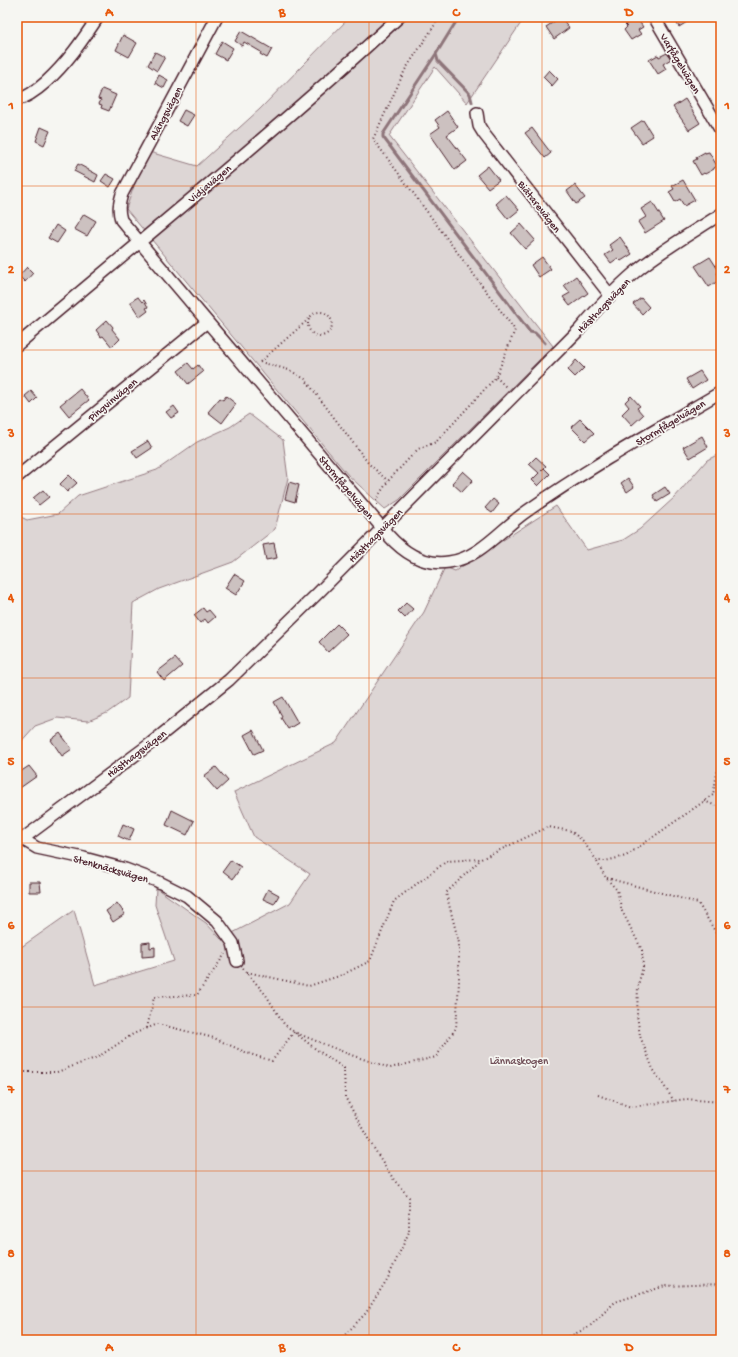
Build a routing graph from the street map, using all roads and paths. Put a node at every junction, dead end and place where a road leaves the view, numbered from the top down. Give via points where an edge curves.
1 (98, 17) edge
2 (217, 17) edge
3 (399, 17) edge
4 (440, 17) edge
5 (654, 17) edge
6 (17, 100) edge
7 (477, 113) dead end
8 (721, 131) edge
9 (118, 212) joint
10 (721, 214) edge
11 (139, 241) junction
12 (610, 295) junction
13 (310, 318) junction
14 (206, 322) junction
15 (17, 345) edge
16 (260, 362) junction
17 (256, 365) dead end
18 (496, 377) junction
19 (721, 392) edge
20 (513, 395) junction
21 (17, 477) edge
22 (388, 481) junction
23 (377, 505) dead end
24 (381, 528) junction
25 (721, 762) edge
26 (704, 801) junction
27 (721, 808) edge
28 (20, 841) edge
29 (481, 859) junction
30 (597, 861) junction
31 (606, 878) junction
32 (721, 941) edge
33 (233, 943) junction
34 (237, 961) joint
35 (246, 972) junction
36 (147, 1028) junction
37 (294, 1032) junction
38 (17, 1072) edge
39 (598, 1095) dead end
40 (674, 1101) junction
41 (721, 1102) edge
42 (721, 1284) edge
43 (340, 1340) edge
44 (562, 1340) edge

1 - 6 street via 59,70 36,90
2 - 9 street, Alängsvägen via 122,194
3 - 11 street, Vidjavägen via 239,158
4 - 18 path via 405,70 373,139 515,330
5 - 8 street, Varfågelvägen
7 - 12 street, Biätarevägen via 479,126 484,134
9 - 11 street, Stormfågelvägen via 121,220
10 - 12 street, Hästhagsvägen via 634,272
11 - 14 street, Stormfågelvägen
11 - 15 street, Vidjavägen
12 - 20 street, Hästhagsvägen via 579,330
13 - 13 path via 319,312 327,314 332,320 330,331 316,335 310,330
13 - 16 path
14 - 21 street, Pingvinvägen
14 - 24 street, Stormfågelvägen
16 - 17 path
16 - 22 path via 290,370 305,379 369,464
18 - 20 path
18 - 22 path via 436,442 418,449
19 - 24 street, Stormfågelvägen via 526,512 463,559 436,562 411,556
20 - 24 street, Hästhagsvägen
22 - 23 path via 377,498
24 - 28 street, Hästhagsvägen via 229,680 150,744
25 - 26 path via 713,795
26 - 27 path
26 - 30 path via 626,856
28 - 33 street, Stenknäcksvägen via 37,848 125,869 169,887 187,896 205,910 217,921
29 - 30 path via 548,827 571,831 583,841
29 - 35 path via 447,861 394,901 370,961 342,975 309,986
29 - 37 path via 446,893 460,943 460,982 456,1028 436,1057 390,1068
30 - 31 path
31 - 32 path via 698,903
31 - 40 path via 617,890 622,911 642,950 643,966 638,986 637,1015 640,1036 653,1069
33 - 34 street, Stenknäcksvägen
33 - 36 path via 197,995 154,997
34 - 35 path
35 - 37 path via 266,995 284,1024
36 - 37 path via 158,1024 214,1038 272,1061
36 - 38 path via 98,1057 57,1072
37 - 43 path via 344,1068 345,1097 394,1180 409,1197 409,1232 388,1278 366,1313
39 - 40 path via 631,1107
40 - 41 path via 686,1099
42 - 44 path via 665,1286 615,1302 589,1327

